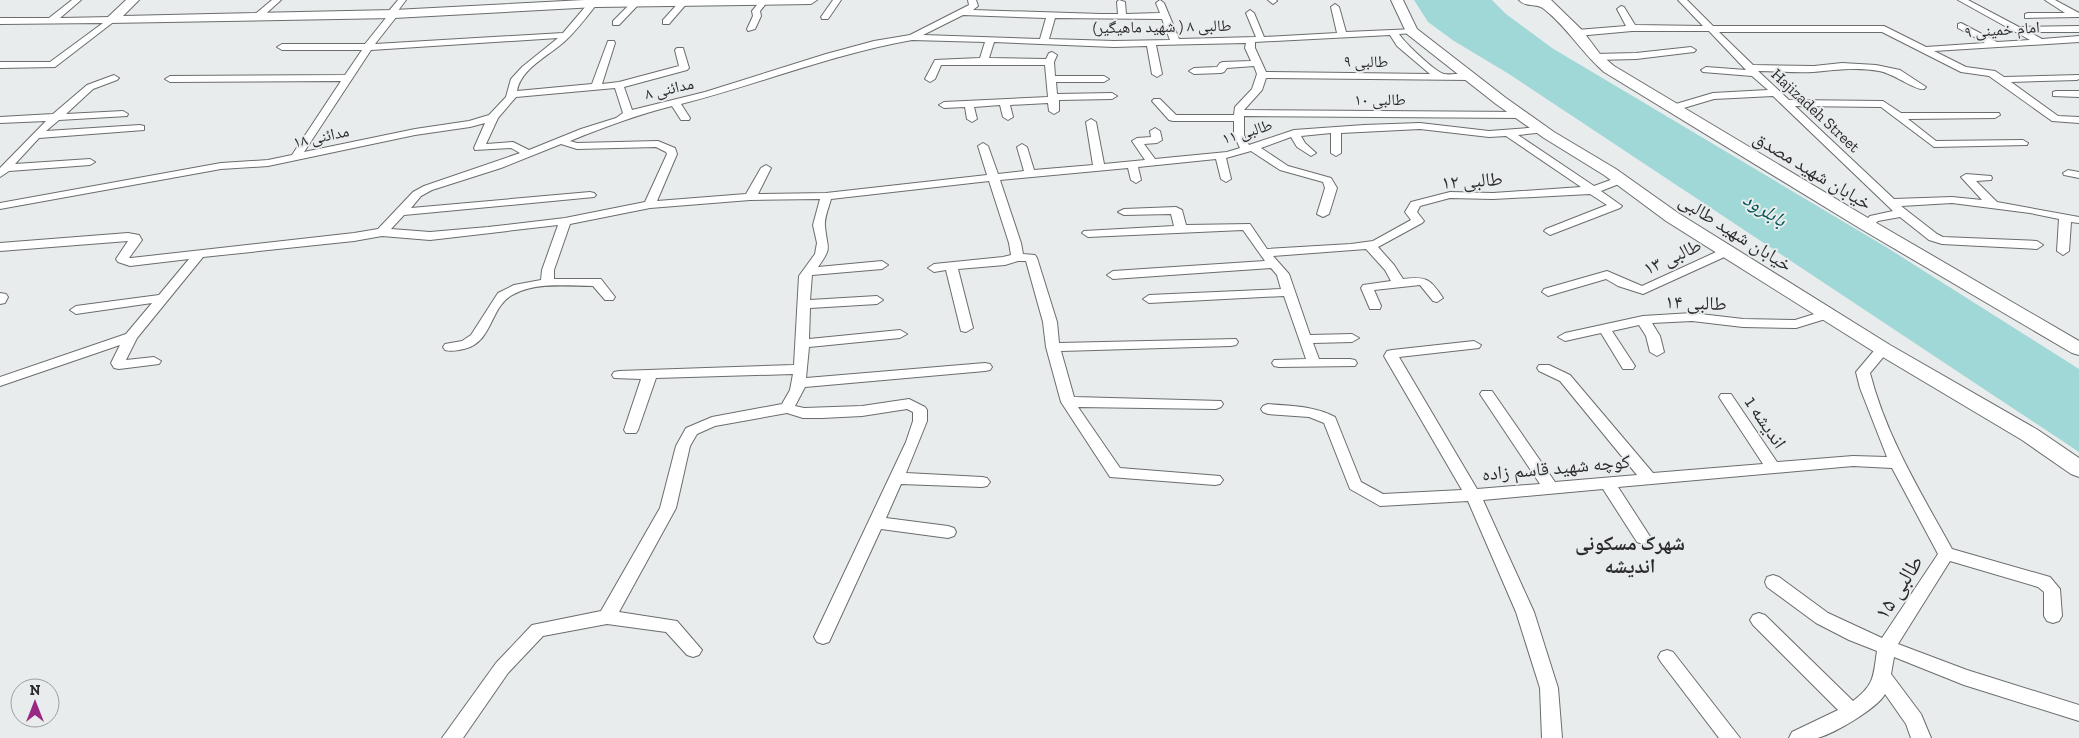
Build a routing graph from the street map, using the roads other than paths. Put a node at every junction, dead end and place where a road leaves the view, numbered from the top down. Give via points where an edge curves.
1 (77, 0) edge
2 (133, 0) edge
3 (277, 0) edge
4 (402, 0) edge
5 (411, 0) edge
6 (765, 0) edge
7 (811, 0) edge
8 (837, 0) edge
9 (972, 0) edge
10 (1397, 0) edge
11 (1682, 0) edge
12 (1962, 0) edge
13 (2049, 0) edge
14 (596, 1) edge
15 (1528, 1) edge
16 (1545, 1) edge
17 (637, 2) junction
18 (684, 2) junction
19 (1121, 2) dead end
20 (1160, 3) dead end
21 (1335, 7) dead end
22 (1621, 9) dead end
23 (962, 12) junction
24 (1250, 13) dead end
25 (394, 14) junction
26 (1051, 15) junction
27 (1164, 16) junction
28 (2028, 16) dead end
29 (2077, 16) edge
30 (257, 17) junction
31 (825, 17) dead end
32 (1122, 17) junction
33 (112, 20) junction
34 (0, 21) edge
35 (51, 21) junction
36 (666, 22) dead end
37 (616, 23) dead end
38 (1961, 26) dead end
39 (1632, 28) junction
40 (1710, 28) junction
41 (751, 29) dead end
42 (2017, 29) junction
43 (2079, 29) edge
44 (1412, 31) junction
45 (1393, 32) junction
46 (1576, 33) junction
47 (1342, 34) junction
48 (566, 35) junction
49 (912, 37) junction
50 (1256, 39) junction
51 (2079, 39) edge
52 (990, 40) junction
53 (1175, 41) junction
54 (2040, 41) junction
55 (1044, 42) junction
56 (1056, 42) junction
57 (1150, 42) junction
58 (611, 44) dead end
59 (1994, 44) junction
60 (282, 47) dead end
61 (368, 47) junction
62 (680, 50) dead end
63 (1691, 50) dead end
64 (1927, 50) junction
65 (1595, 57) junction
66 (984, 61) junction
67 (1050, 62) junction
68 (1256, 63) junction
69 (0, 65) edge
70 (1706, 70) dead end
71 (1194, 71) dead end
72 (1752, 71) junction
73 (1157, 74) dead end
74 (1261, 75) junction
75 (1440, 77) junction
76 (1470, 77) junction
77 (2078, 77) dead end
78 (114, 78) dead end
79 (170, 78) dead end
80 (348, 78) junction
81 (930, 79) dead end
82 (1051, 79) junction
83 (1104, 79) dead end
84 (2001, 80) junction
85 (619, 85) junction
86 (596, 86) junction
87 (1921, 88) dead end
88 (1776, 93) junction
89 (513, 94) junction
90 (2056, 94) dead end
91 (2079, 94) edge
92 (1112, 96) dead end
93 (1054, 98) junction
94 (675, 102) junction
95 (1004, 102) junction
96 (1157, 102) dead end
97 (1786, 103) junction
98 (969, 104) junction
99 (944, 106) dead end
100 (1673, 108) junction
101 (1054, 111) dead end
102 (123, 114) dead end
103 (628, 114) junction
104 (1521, 115) junction
105 (1996, 115) dead end
106 (1238, 116) junction
107 (1898, 116) junction
108 (57, 117) junction
109 (492, 117) junction
110 (1008, 117) dead end
111 (685, 118) dead end
112 (972, 119) dead end
113 (0, 120) edge
114 (2079, 120) edge
115 (1092, 122) dead end
116 (140, 128) dead end
117 (1155, 130) dead end
118 (1336, 130) junction
119 (1542, 130) junction
120 (1294, 133) junction
121 (1510, 134) junction
122 (36, 135) junction
123 (562, 140) junction
124 (2023, 143) dead end
125 (983, 146) dead end
126 (1022, 147) dead end
127 (1249, 148) junction
128 (528, 153) junction
129 (1310, 153) dead end
130 (1336, 153) dead end
131 (1220, 156) junction
132 (296, 157) junction
133 (1151, 161) junction
134 (90, 162) dead end
135 (1132, 163) junction
136 (1099, 166) junction
137 (766, 168) dead end
138 (3, 171) edge
139 (1030, 174) junction
140 (994, 177) junction
141 (1987, 178) dead end
142 (1226, 179) dead end
143 (1136, 180) dead end
144 (1620, 180) junction
145 (1594, 190) junction
146 (590, 195) dead end
147 (826, 196) junction
148 (750, 197) junction
149 (1892, 203) junction
150 (650, 205) junction
151 (1994, 205) junction
152 (0, 206) edge
153 (402, 212) junction
154 (1124, 212) dead end
155 (1902, 213) junction
156 (1322, 214) dead end
157 (2065, 217) junction
158 (2079, 220) edge
159 (565, 221) junction
160 (1866, 225) junction
161 (1181, 229) junction
162 (1550, 230) dead end
163 (382, 232) junction
164 (1088, 233) dead end
165 (1370, 245) junction
166 (2038, 245) dead end
167 (0, 247) edge
168 (1727, 251) junction
169 (2063, 251) dead end
170 (1264, 253) junction
171 (199, 255) junction
172 (1017, 257) junction
173 (1274, 264) junction
174 (882, 265) dead end
175 (952, 266) junction
176 (934, 268) dead end
177 (807, 272) junction
178 (1113, 275) dead end
179 (548, 283) junction
180 (1399, 284) junction
181 (1289, 292) junction
182 (1548, 292) dead end
183 (609, 297) dead end
184 (164, 298) junction
185 (1149, 298) dead end
186 (1437, 298) dead end
187 (877, 300) dead end
188 (804, 304) junction
189 (1375, 306) dead end
190 (76, 310) dead end
191 (1827, 314) junction
192 (1643, 320) junction
193 (966, 328) dead end
194 (1604, 328) junction
195 (900, 334) dead end
196 (131, 337) junction
197 (1565, 337) dead end
198 (1352, 338) dead end
199 (1306, 339) junction
200 (1231, 342) dead end
201 (802, 344) junction
202 (2075, 344) edge
203 (1474, 345) dead end
204 (450, 347) dead end
205 (1054, 347) junction
206 (1883, 349) junction
207 (1657, 352) dead end
208 (154, 361) dead end
209 (1279, 363) dead end
210 (1314, 363) junction
211 (1350, 363) dead end
212 (1628, 366) dead end
213 (985, 368) dead end
214 (1544, 368) dead end
215 (650, 374) junction
216 (619, 375) dead end
217 (800, 376) junction
218 (0, 382) edge
219 (1486, 394) dead end
220 (1726, 397) dead end
221 (1068, 402) junction
222 (1216, 404) dead end
223 (788, 408) junction
224 (1268, 410) dead end
225 (632, 430) dead end
226 (1897, 463) junction
227 (1774, 469) junction
228 (2079, 469) edge
229 (896, 478) junction
230 (1649, 479) junction
231 (1215, 480) dead end
232 (982, 482) dead end
233 (1606, 482) junction
234 (1550, 487) junction
235 (1473, 495) junction
236 (876, 522) junction
237 (948, 532) dead end
238 (1643, 538) dead end
239 (1946, 554) junction
240 (1773, 582) dead end
241 (2053, 616) dead end
242 (607, 618) junction
243 (1759, 620) dead end
244 (823, 636) dead end
245 (1886, 647) junction
246 (693, 650) dead end
247 (1667, 657) dead end
248 (1882, 676) junction
249 (1852, 712) junction
250 (2079, 713) edge
251 (452, 738) edge
252 (1552, 738) edge
253 (1730, 738) edge
254 (1799, 738) edge
255 (1921, 738) edge

1 - 35 street
2 - 33 street
3 - 30 street
4 - 25 street via 392,12
5 - 25 street via 401,12
6 - 7 street
6 - 18 street
6 - 41 street via 756,11
8 - 31 street
9 - 23 street, مدائنی ۸ via 974,6
10 - 44 street, خیابان شهید طالبی
11 - 40 street, Hajizadeh Street
12 - 42 street
13 - 29 street
14 - 17 street
14 - 25 street
14 - 48 street, مدائنی ۱۸
15 - 16 street
15 - 46 street
16 - 46 street, خیابان شهید مصدق
17 - 18 street
17 - 37 street
18 - 36 street
19 - 32 street
20 - 27 street
21 - 47 street
22 - 39 street
23 - 26 street
23 - 49 street, مدائنی ۸
24 - 50 street
25 - 30 street
25 - 61 street
26 - 32 street
26 - 55 street
27 - 32 street
27 - 53 street
28 - 29 street
30 - 33 street
33 - 35 street
33 - 69 street via 52,64
34 - 35 street
38 - 59 street
39 - 40 street
39 - 46 street
40 - 64 street via 1884,29
40 - 72 street, Hajizadeh Street
42 - 43 street
42 - 54 street
44 - 45 street, طالبی ۸ ( شهید ماهیگیر)
44 - 76 street, خیابان شهید طالبی
45 - 47 street, طالبی ۸ ( شهید ماهیگیر)
45 - 75 street via 1400,44
46 - 65 street, خیابان شهید مصدق
47 - 50 street, طالبی ۸ ( شهید ماهیگیر)
48 - 61 street
48 - 89 street, مدائنی ۱۸ via 514,80
49 - 52 street, طالبی ۸ ( شهید ماهیگیر)
49 - 94 street, مدائنی ۸ via 829,56
50 - 53 street, طالبی ۸ ( شهید ماهیگیر)
50 - 68 street via 1250,48
51 - 54 street, امام خمینی ۹
52 - 55 street, طالبی ۸ ( شهید ماهیگیر)
52 - 66 street
53 - 57 street, طالبی ۸ ( شهید ماهیگیر)
54 - 59 street, امام خمینی ۹
55 - 56 street, طالبی ۸ ( شهید ماهیگیر)
56 - 57 street, طالبی ۸ ( شهید ماهیگیر)
56 - 67 street
57 - 73 street
58 - 86 street
59 - 64 street, امام خمینی ۹
60 - 61 street
61 - 80 street
62 - 85 street via 684,68
63 - 65 street
64 - 84 street via 1964,70 1992,73
65 - 100 street, خیابان شهید مصدق via 1609,70
66 - 67 street
66 - 81 street via 938,62
67 - 82 street
68 - 71 street
68 - 74 street
70 - 72 street
72 - 87 street via 1824,66 1882,68 1895,71
72 - 88 street, Hajizadeh Street
74 - 75 street, طالبی ۹
74 - 106 street via 1257,90 1239,109
75 - 76 street, طالبی ۹
76 - 104 street, خیابان شهید طالبی
77 - 84 street
78 - 108 street via 90,87
79 - 80 street
80 - 132 street
82 - 83 street
82 - 93 street
84 - 114 street via 2056,119
85 - 86 street
85 - 103 street
86 - 89 street
88 - 97 street, Hajizadeh Street
88 - 100 street via 1713,96
89 - 109 street, مدائنی ۱۸
90 - 91 street
92 - 93 street
93 - 95 street
93 - 101 street
94 - 103 street, مدائنی ۸
94 - 111 street
95 - 98 street
95 - 110 street
96 - 106 street, طالبی ۱۰ via 1173,118
97 - 107 street via 1883,104
97 - 149 street, Hajizadeh Street
98 - 99 street
98 - 112 street
100 - 160 street, خیابان شهید مصدق
102 - 108 street
103 - 123 street, مدائنی ۸ via 620,120
104 - 106 street, طالبی ۱۰
104 - 119 street, خیابان شهید طالبی
105 - 107 street
106 - 127 street via 1239,135
107 - 124 street via 1934,144
108 - 113 street
108 - 122 street
109 - 128 street via 479,148 513,145
109 - 132 street, مدائنی ۱۸
115 - 136 street
116 - 122 street
117 - 133 street via 1157,140 1137,141
118 - 120 street, طالبی ۱۱
118 - 121 street, طالبی ۱۱ via 1420,126
118 - 130 street
119 - 121 street, طالبی ۱۱
119 - 144 street, خیابان شهید طالبی
120 - 127 street, طالبی ۱۱
120 - 129 street
121 - 145 street
122 - 138 street
123 - 128 street, مدائنی ۸
123 - 150 street via 577,146 658,144 671,150
125 - 140 street
126 - 139 street
127 - 131 street, طالبی ۱۱
127 - 156 street via 1284,168 1327,180 1331,188
128 - 153 street, مدائنی ۸ via 428,188 417,194
131 - 133 street, طالبی ۱۱
131 - 142 street
132 - 152 street, مدائنی ۱۸ via 268,163 220,166
133 - 135 street, طالبی ۱۱
134 - 138 street
135 - 136 street, طالبی ۱۱
135 - 143 street
136 - 139 street, طالبی ۱۱
137 - 148 street
139 - 140 street, طالبی ۱۱
140 - 147 street, طالبی ۱۱
140 - 172 street
141 - 151 street via 1966,177
144 - 145 street, طالبی ۱۲
144 - 168 street, خیابان شهید طالبی
145 - 162 street via 1616,206
145 - 165 street, طالبی ۱۲ via 1450,195 1415,204 1411,212 1418,221
146 - 153 street
147 - 148 street, طالبی ۱۱
147 - 177 street via 819,225 823,243 821,254
148 - 150 street, طالبی ۱۱
149 - 151 street via 1952,200
149 - 155 street, Hajizadeh Street
150 - 159 street, طالبی ۱۱
151 - 157 street
153 - 163 street, مدائنی ۸
154 - 161 street via 1176,210
155 - 160 street via 1874,218
155 - 166 street, Hajizadeh Street via 1933,237 1942,240
157 - 158 street
157 - 169 street
159 - 163 street, طالبی ۱۱ via 430,236
159 - 179 street via 548,270
160 - 202 street, خیابان شهید مصدق
161 - 164 street
161 - 170 street via 1246,226
163 - 171 street, طالبی ۱۱
165 - 170 street, طالبی ۱۲
165 - 180 street
167 - 171 street, طالبی ۱۱ via 128,237 136,240 122,260 124,262
168 - 182 street, طالبی ۱۳ via 1644,290 1607,275
168 - 191 street, خیابان شهید طالبی
170 - 173 street
171 - 184 street
172 - 175 street via 1006,262
172 - 205 street via 1031,258
173 - 178 street
173 - 181 street via 1283,274
174 - 177 street
175 - 176 street
175 - 193 street
177 - 188 street
179 - 183 street via 597,282
179 - 204 street via 508,291 500,297 475,339 468,344
180 - 186 street via 1424,282
180 - 189 street via 1367,288
181 - 185 street
181 - 199 street
184 - 190 street
184 - 196 street
187 - 188 street
188 - 201 street
191 - 192 street, طالبی ۱۴ via 1796,324 1743,323 1692,317
191 - 206 street, خیابان شهید طالبی
192 - 194 street, طالبی ۱۴
192 - 207 street via 1653,336
194 - 197 street, طالبی ۱۴
194 - 212 street
195 - 201 street
196 - 208 street via 118,363
196 - 218 street
198 - 199 street
199 - 210 street
200 - 205 street
201 - 217 street
203 - 235 street via 1391,356
205 - 221 street
206 - 226 street, طالبی ۱۵ via 1863,372
206 - 228 street, خیابان شهید طالبی via 2030,436
209 - 210 street
210 - 211 street
213 - 217 street
214 - 230 street via 1565,378
215 - 216 street
215 - 217 street
215 - 225 street
217 - 223 street
219 - 234 street
220 - 227 street, اندیشه 1
221 - 222 street
221 - 231 street via 1115,473
223 - 229 street via 802,413 862,411 909,404 920,410 913,442
223 - 242 street via 712,422 691,432 683,446 668,508
224 - 235 street, کوچه شهید قاسم زاده via 1315,414 1330,420 1355,485 1380,500
226 - 227 street, کوچه شهید قاسم زاده via 1853,461
226 - 239 street, طالبی ۱۵
227 - 230 street, کوچه شهید قاسم زاده
229 - 232 street
229 - 236 street
230 - 233 street, کوچه شهید قاسم زاده
233 - 234 street, کوچه شهید قاسم زاده
233 - 238 street
234 - 235 street, کوچه شهید قاسم زاده
235 - 252 street via 1525,612 1550,688
236 - 237 street
236 - 244 street
239 - 241 street via 2044,582 2052,589
239 - 245 street, طالبی ۱۵
240 - 245 street via 1822,618
242 - 246 street via 671,626
242 - 251 street via 538,630 502,668
243 - 249 street
245 - 248 street, طالبی ۱۵
245 - 250 street via 1964,677
247 - 253 street
248 - 249 street, طالبی ۱۵ via 1875,695
248 - 255 street via 1914,720
249 - 254 street, طالبی ۱۵

